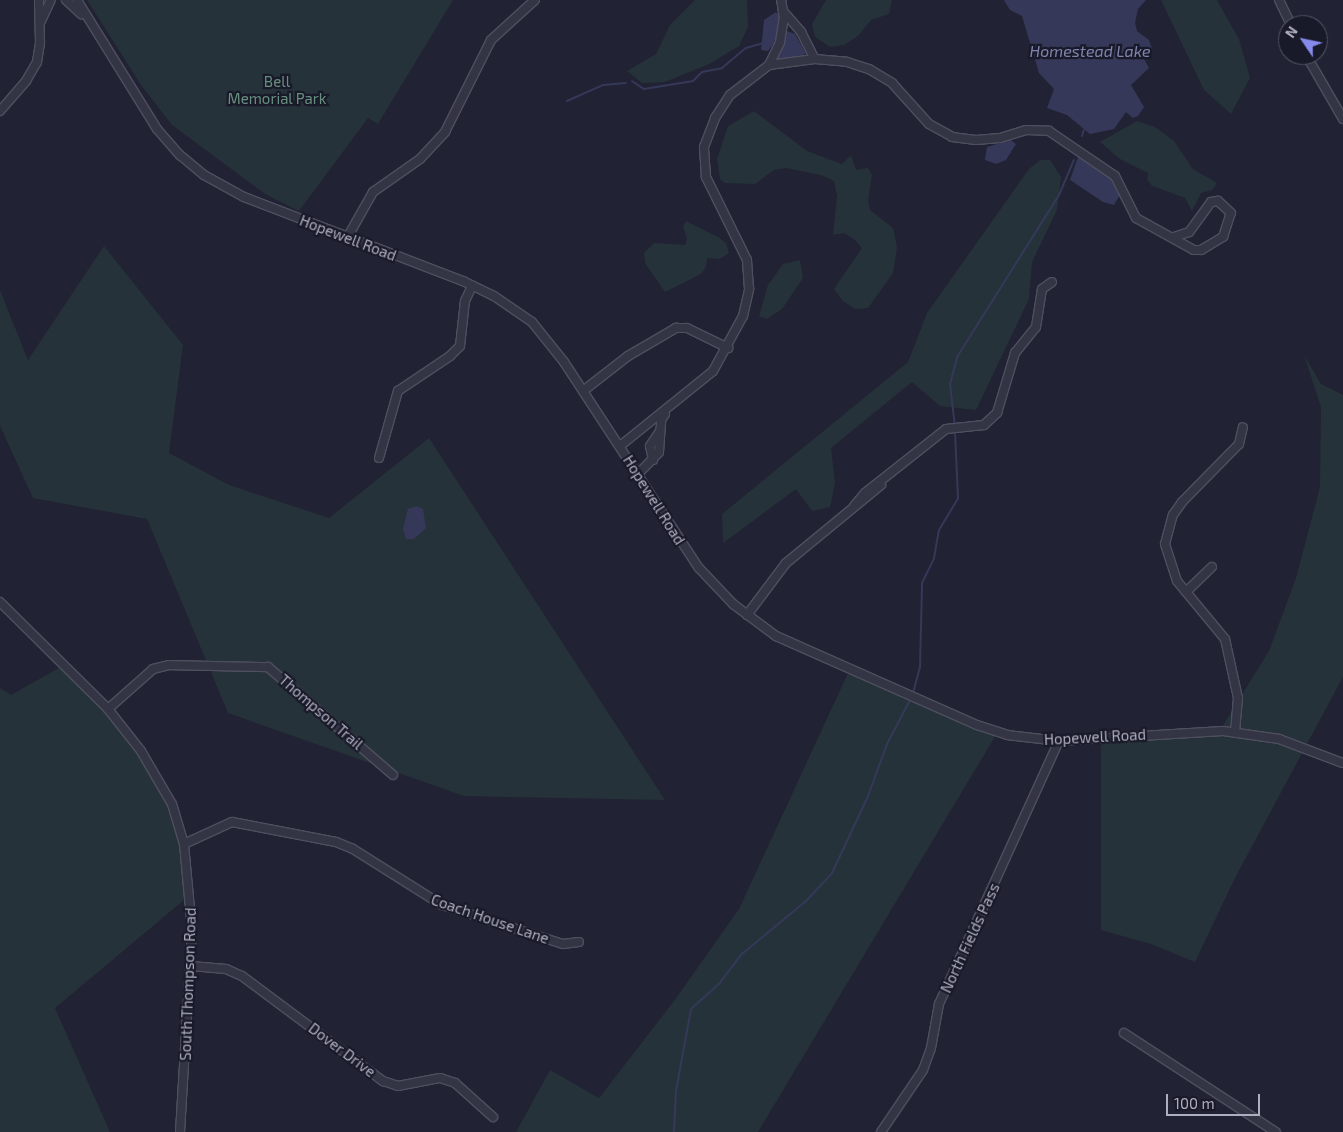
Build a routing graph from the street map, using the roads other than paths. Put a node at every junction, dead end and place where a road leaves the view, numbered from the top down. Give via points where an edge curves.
1 (39, 0) edge
2 (51, 0) edge
3 (66, 0) edge
4 (77, 0) edge
5 (534, 0) edge
6 (781, 0) edge
7 (1279, 0) edge
8 (783, 10) junction
9 (1286, 15) edge
10 (40, 25) junction
11 (91, 25) junction
12 (815, 60) junction
13 (769, 65) junction
14 (1312, 65) edge
15 (0, 111) edge
16 (1343, 119) edge
17 (1174, 237) junction
18 (347, 238) junction
19 (1052, 282) dead end
20 (472, 286) junction
21 (728, 348) junction
22 (583, 391) junction
23 (669, 409) junction
24 (1243, 427) dead end
25 (620, 446) junction
26 (378, 458) dead end
27 (638, 474) junction
28 (1212, 567) dead end
29 (1186, 592) junction
30 (0, 602) edge
31 (746, 615) junction
32 (108, 709) junction
33 (1235, 732) junction
34 (1059, 741) junction
35 (1343, 765) edge
36 (393, 775) dead end
37 (184, 844) junction
38 (578, 942) dead end
39 (191, 966) junction
40 (1124, 1033) dead end
41 (493, 1117) dead end
42 (180, 1132) edge
43 (880, 1132) edge
44 (1276, 1132) edge

1 - 10 street
2 - 10 street
3 - 11 street, Hopewell Road
4 - 11 street, Hopewell Road
5 - 18 street via 491,40 445,132 420,159 373,192
6 - 8 street
7 - 9 street
8 - 12 street via 801,32
8 - 13 street via 780,42
10 - 15 street via 37,62 26,81
11 - 18 street, Hopewell Road via 157,129 192,166 239,195
12 - 13 street
12 - 17 street via 848,62 869,69 892,83 929,124 952,137 976,140 1000,138 1026,130 1049,132 1115,176 1136,218
13 - 21 street via 730,95 715,118 704,147 706,177 747,260 749,289 744,316
14 - 16 street
17 - 17 street via 1194,250 1201,250 1223,237 1231,213 1218,201 1211,202 1189,232
18 - 20 street, Hopewell Road
19 - 31 street via 1042,289 1036,327 1015,353 998,413 984,425 946,429 865,493 786,563
20 - 22 street, Hopewell Road via 532,322 548,339
20 - 26 street via 465,302 460,346 398,392
21 - 22 street via 687,328 676,328 628,356
21 - 23 street via 713,371
22 - 25 street, Hopewell Road
23 - 25 street
23 - 27 street via 661,420 659,452
24 - 29 street via 1239,444 1182,502 1169,525 1165,544 1171,570
25 - 27 street, Hopewell Road
27 - 31 street, Hopewell Road via 699,568
28 - 29 street
29 - 33 street via 1225,638 1238,698
30 - 32 street, South Thompson Road
31 - 34 street, Hopewell Road via 784,641 977,725 1007,735
32 - 36 street, Thompson Trail via 153,670 170,665 268,667
32 - 37 street, South Thompson Road via 141,751 172,804
33 - 34 street, Hopewell Road via 1194,731
33 - 35 street, Hopewell Road via 1279,739
34 - 43 street, North Fields Pass via 939,1004 931,1048 923,1070
37 - 38 street, Coach House Lane via 232,822 336,842 353,849 442,906 563,944
37 - 39 street, South Thompson Road via 190,891
39 - 41 street, Dover Drive via 226,969 242,976 383,1081 398,1086 440,1078 454,1083
39 - 42 street, South Thompson Road
40 - 44 street

